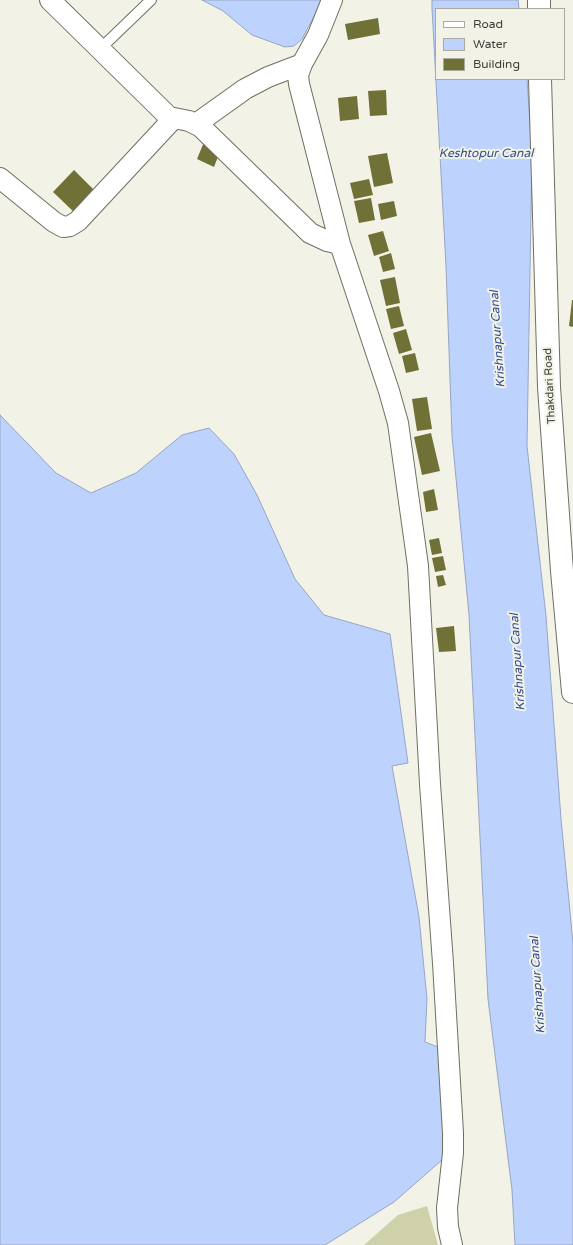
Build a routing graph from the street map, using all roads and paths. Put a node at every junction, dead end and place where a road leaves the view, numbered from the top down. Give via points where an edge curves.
1 (50, 0) edge
2 (151, 0) edge
3 (332, 0) edge
4 (99, 50) junction
5 (302, 64) junction
6 (540, 80) edge
7 (173, 119) junction
8 (196, 124) junction
9 (0, 178) edge
10 (340, 244) junction
11 (573, 692) edge
12 (452, 1245) edge

1 - 4 street
2 - 4 lane
3 - 5 street via 318,35
4 - 7 street
5 - 8 street via 268,76 245,88
5 - 10 street via 298,75 299,84
6 - 11 street, Thakdari Road via 549,387
7 - 8 street
7 - 9 street via 78,221 70,226 54,222
8 - 10 street via 310,233
10 - 12 street via 398,423 418,566 454,1133 447,1208

